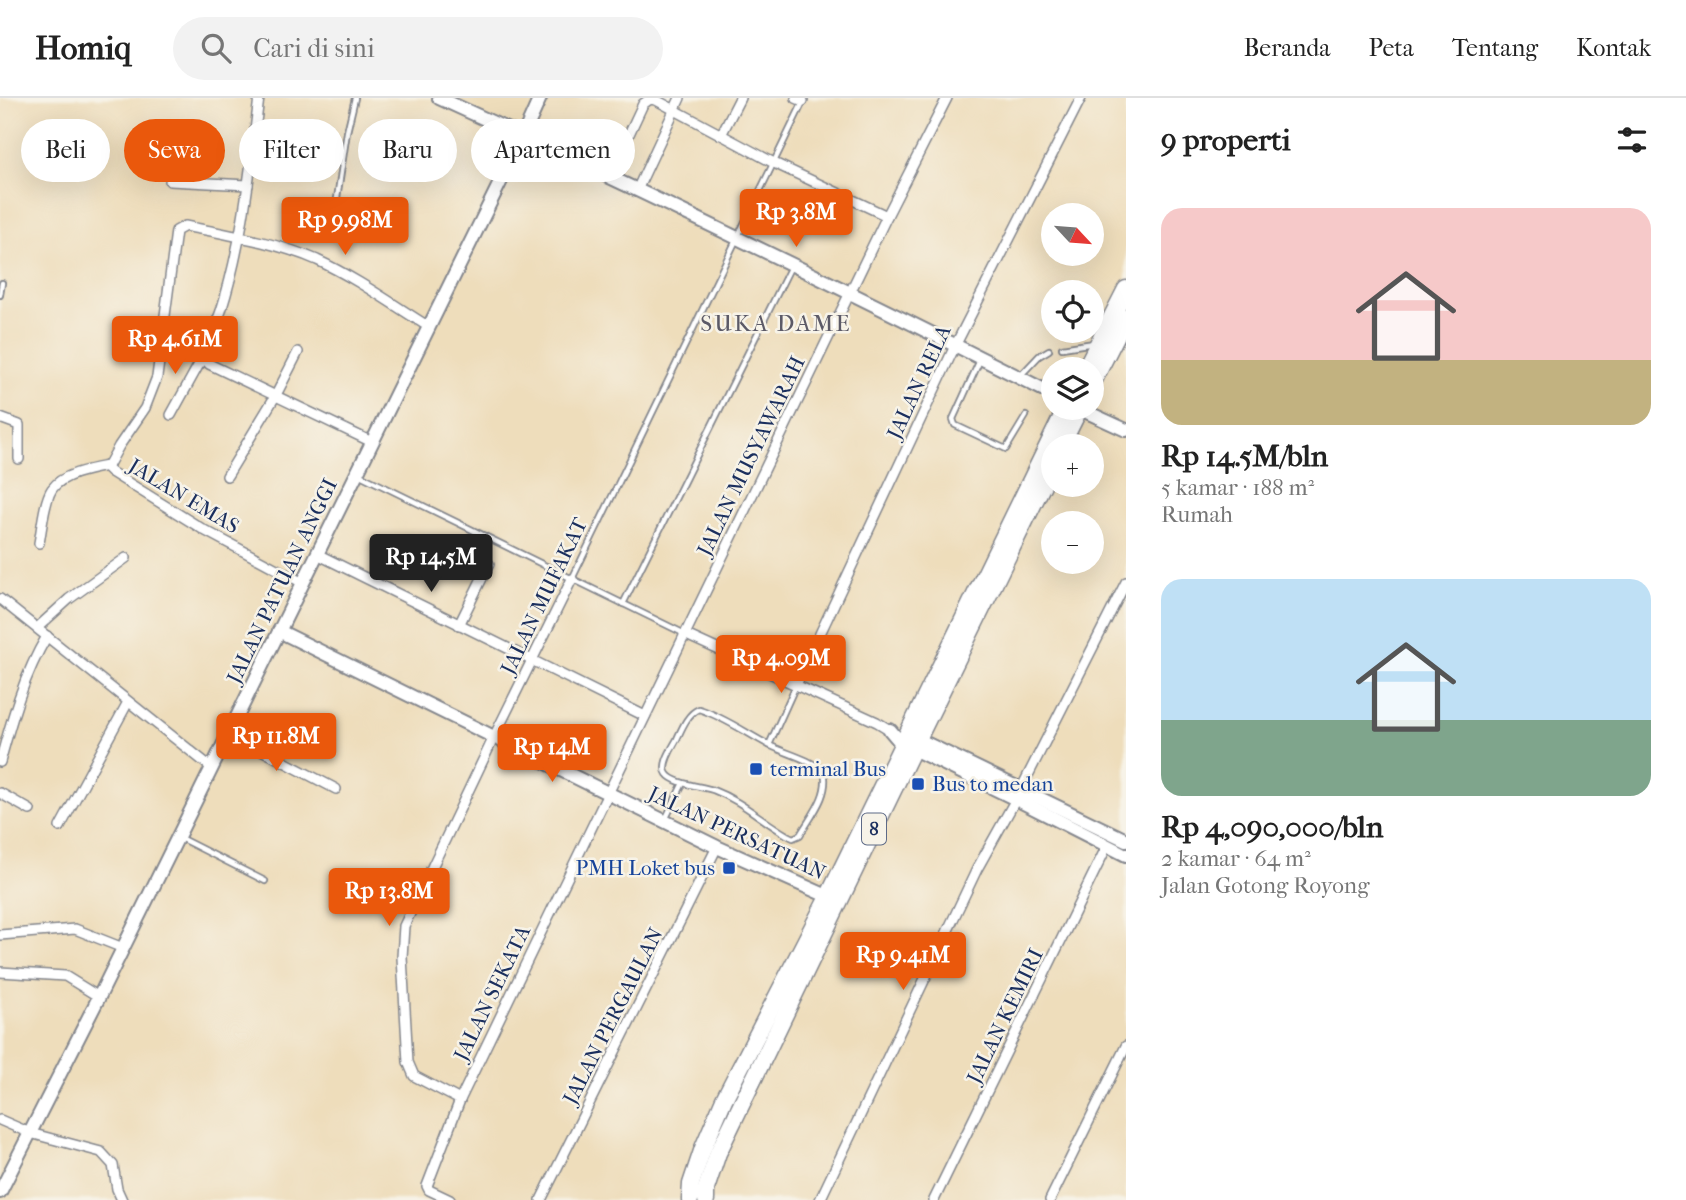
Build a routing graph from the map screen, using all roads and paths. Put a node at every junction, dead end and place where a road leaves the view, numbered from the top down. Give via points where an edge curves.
1 (259, 98) edge
2 (355, 98) edge
3 (439, 98) edge
4 (540, 98) edge
5 (680, 98) edge
6 (740, 98) edge
7 (947, 98) edge
8 (1081, 98) edge
9 (802, 99) edge
10 (674, 111) junction
11 (485, 119) edge
12 (531, 119) edge
13 (635, 124) edge
14 (721, 135) junction
15 (774, 163) junction
16 (190, 182) edge
17 (500, 182) edge
18 (620, 182) edge
19 (248, 185) junction
20 (637, 190) junction
21 (336, 205) dead end
22 (887, 216) junction
23 (240, 237) junction
24 (737, 238) junction
25 (791, 265) junction
26 (2, 283) edge
27 (1126, 289) edge
28 (850, 293) junction
29 (0, 295) edge
30 (1126, 317) edge
31 (429, 327) junction
32 (1104, 332) edge
33 (1089, 343) edge
34 (955, 346) junction
35 (1062, 348) dead end
36 (1049, 350) dead end
37 (298, 352) dead end
38 (981, 358) junction
39 (204, 359) junction
40 (1104, 360) edge
41 (1019, 378) junction
42 (1041, 389) edge
43 (276, 395) junction
44 (171, 415) dead end
45 (1026, 416) dead end
46 (0, 418) edge
47 (1060, 420) edge
48 (1104, 420) edge
49 (1126, 430) edge
50 (372, 442) junction
51 (19, 459) dead end
52 (107, 466) junction
53 (357, 473) junction
54 (227, 476) dead end
55 (1041, 486) edge
56 (39, 543) dead end
57 (317, 554) junction
58 (126, 558) dead end
59 (489, 564) dead end
60 (572, 579) junction
61 (1126, 582) edge
62 (303, 583) junction
63 (0, 599) edge
64 (623, 604) junction
65 (459, 625) junction
66 (37, 628) junction
67 (279, 631) junction
68 (684, 634) junction
69 (47, 636) junction
70 (532, 660) junction
71 (796, 685) junction
72 (128, 702) junction
73 (645, 716) junction
74 (229, 733) junction
75 (494, 737) junction
76 (906, 739) junction
77 (769, 745) junction
78 (0, 762) edge
79 (212, 768) junction
80 (683, 783) junction
81 (336, 789) dead end
82 (0, 793) edge
83 (608, 793) junction
84 (1019, 794) junction
85 (30, 810) dead end
86 (665, 821) junction
87 (60, 827) dead end
88 (178, 837) junction
89 (1126, 840) edge
90 (1107, 846) junction
91 (717, 848) junction
92 (1126, 855) edge
93 (265, 881) dead end
94 (834, 899) junction
95 (0, 935) edge
96 (123, 948) junction
97 (0, 972) edge
98 (99, 997) junction
99 (1126, 1046) edge
100 (460, 1100) junction
101 (0, 1120) edge
102 (30, 1133) junction
103 (0, 1192) edge
104 (122, 1200) edge
105 (450, 1200) edge
106 (541, 1200) edge
107 (690, 1200) edge
108 (706, 1200) edge
109 (821, 1200) edge
110 (934, 1200) edge
111 (1051, 1200) edge

1 - 19 street
2 - 21 lane
3 - 11 street
4 - 12 street, JALAN PATUAN ANGGI
5 - 10 street
6 - 14 street
7 - 22 street, JALAN MUSYAWARAH
8 - 34 street, JALAN RELA
9 - 15 lane, JALAN MUFAKAT
10 - 13 street via 650,99
10 - 14 street
10 - 20 street
14 - 15 street
15 - 22 street
15 - 24 lane, JALAN MUFAKAT
16 - 19 street
17 - 31 street, JALAN PATUAN ANGGI
18 - 20 street
19 - 23 street
20 - 24 street
22 - 28 street, JALAN MUSYAWARAH
23 - 31 street via 316,260
23 - 39 street
23 - 52 street, JALAN EMAS via 185,226 176,231 157,377 145,408
24 - 25 street
24 - 60 lane, JALAN MUFAKAT
25 - 28 street
25 - 64 lane
26 - 29 lane
27 - 32 highway
28 - 34 street
28 - 68 street, JALAN MUSYAWARAH
30 - 40 highway
31 - 50 street, JALAN PATUAN ANGGI
33 - 35 lane
34 - 38 street
34 - 71 street, JALAN RELA
36 - 41 lane
37 - 43 street
38 - 41 street
38 - 45 lane via 953,419 955,425 1006,449
39 - 43 street
39 - 44 street
41 - 42 street
43 - 50 street
43 - 54 street
46 - 51 street via 19,425
47 - 76 highway, 8
48 - 49 street
50 - 53 street, JALAN PATUAN ANGGI
52 - 56 street via 55,485
52 - 62 street, JALAN EMAS via 204,530
53 - 57 street, JALAN PATUAN ANGGI
53 - 60 lane
55 - 76 highway, 8
57 - 62 street, JALAN PATUAN ANGGI
57 - 65 street
58 - 66 street
59 - 65 street
60 - 64 lane
60 - 70 street, JALAN MUFAKAT
61 - 84 street
62 - 67 street, JALAN PATUAN ANGGI
63 - 66 street
64 - 68 lane
65 - 70 street
66 - 69 street
67 - 74 street, JALAN PATUAN ANGGI
67 - 75 street, JALAN PERSATUAN
68 - 71 street
68 - 73 street, JALAN MUSYAWARAH
69 - 72 street
69 - 78 street via 27,673
70 - 73 street
70 - 75 street, JALAN MUFAKAT
71 - 76 street
71 - 77 lane
72 - 79 street
72 - 87 street
73 - 83 street, JALAN MUSYAWARAH
74 - 79 street, JALAN PATUAN ANGGI
74 - 81 street
75 - 83 street, JALAN PERSATUAN
75 - 100 street, JALAN MUFAKAT via 404,926 408,1062 414,1076
76 - 84 street
76 - 94 highway, 8
77 - 80 lane via 704,710 695,710 665,765 667,774
77 - 80 lane via 821,768 826,775 821,799 796,837 727,796
79 - 88 street, JALAN PATUAN ANGGI
80 - 86 lane
82 - 85 street
83 - 86 street, JALAN PERSATUAN
83 - 100 street, JALAN SEKATA
84 - 89 street
84 - 90 street
84 - 109 street via 977,869
86 - 91 street, JALAN PERSATUAN
88 - 93 lane
88 - 96 street, JALAN PATUAN ANGGI
90 - 92 street
90 - 110 street, JALAN KEMIRI
91 - 94 street, JALAN PERSATUAN
91 - 106 street, JALAN PERGAULAN
94 - 107 highway, 8 via 724,1099 695,1172
94 - 108 highway, 8 via 718,1153
95 - 96 street via 75,929
96 - 98 street, JALAN PATUAN ANGGI
97 - 98 street via 65,976
98 - 102 street, JALAN PATUAN ANGGI
99 - 111 street
100 - 105 street, JALAN SEKATA via 426,1186
101 - 102 street
102 - 103 street, JALAN PATUAN ANGGI
102 - 104 street via 101,1152 113,1165

